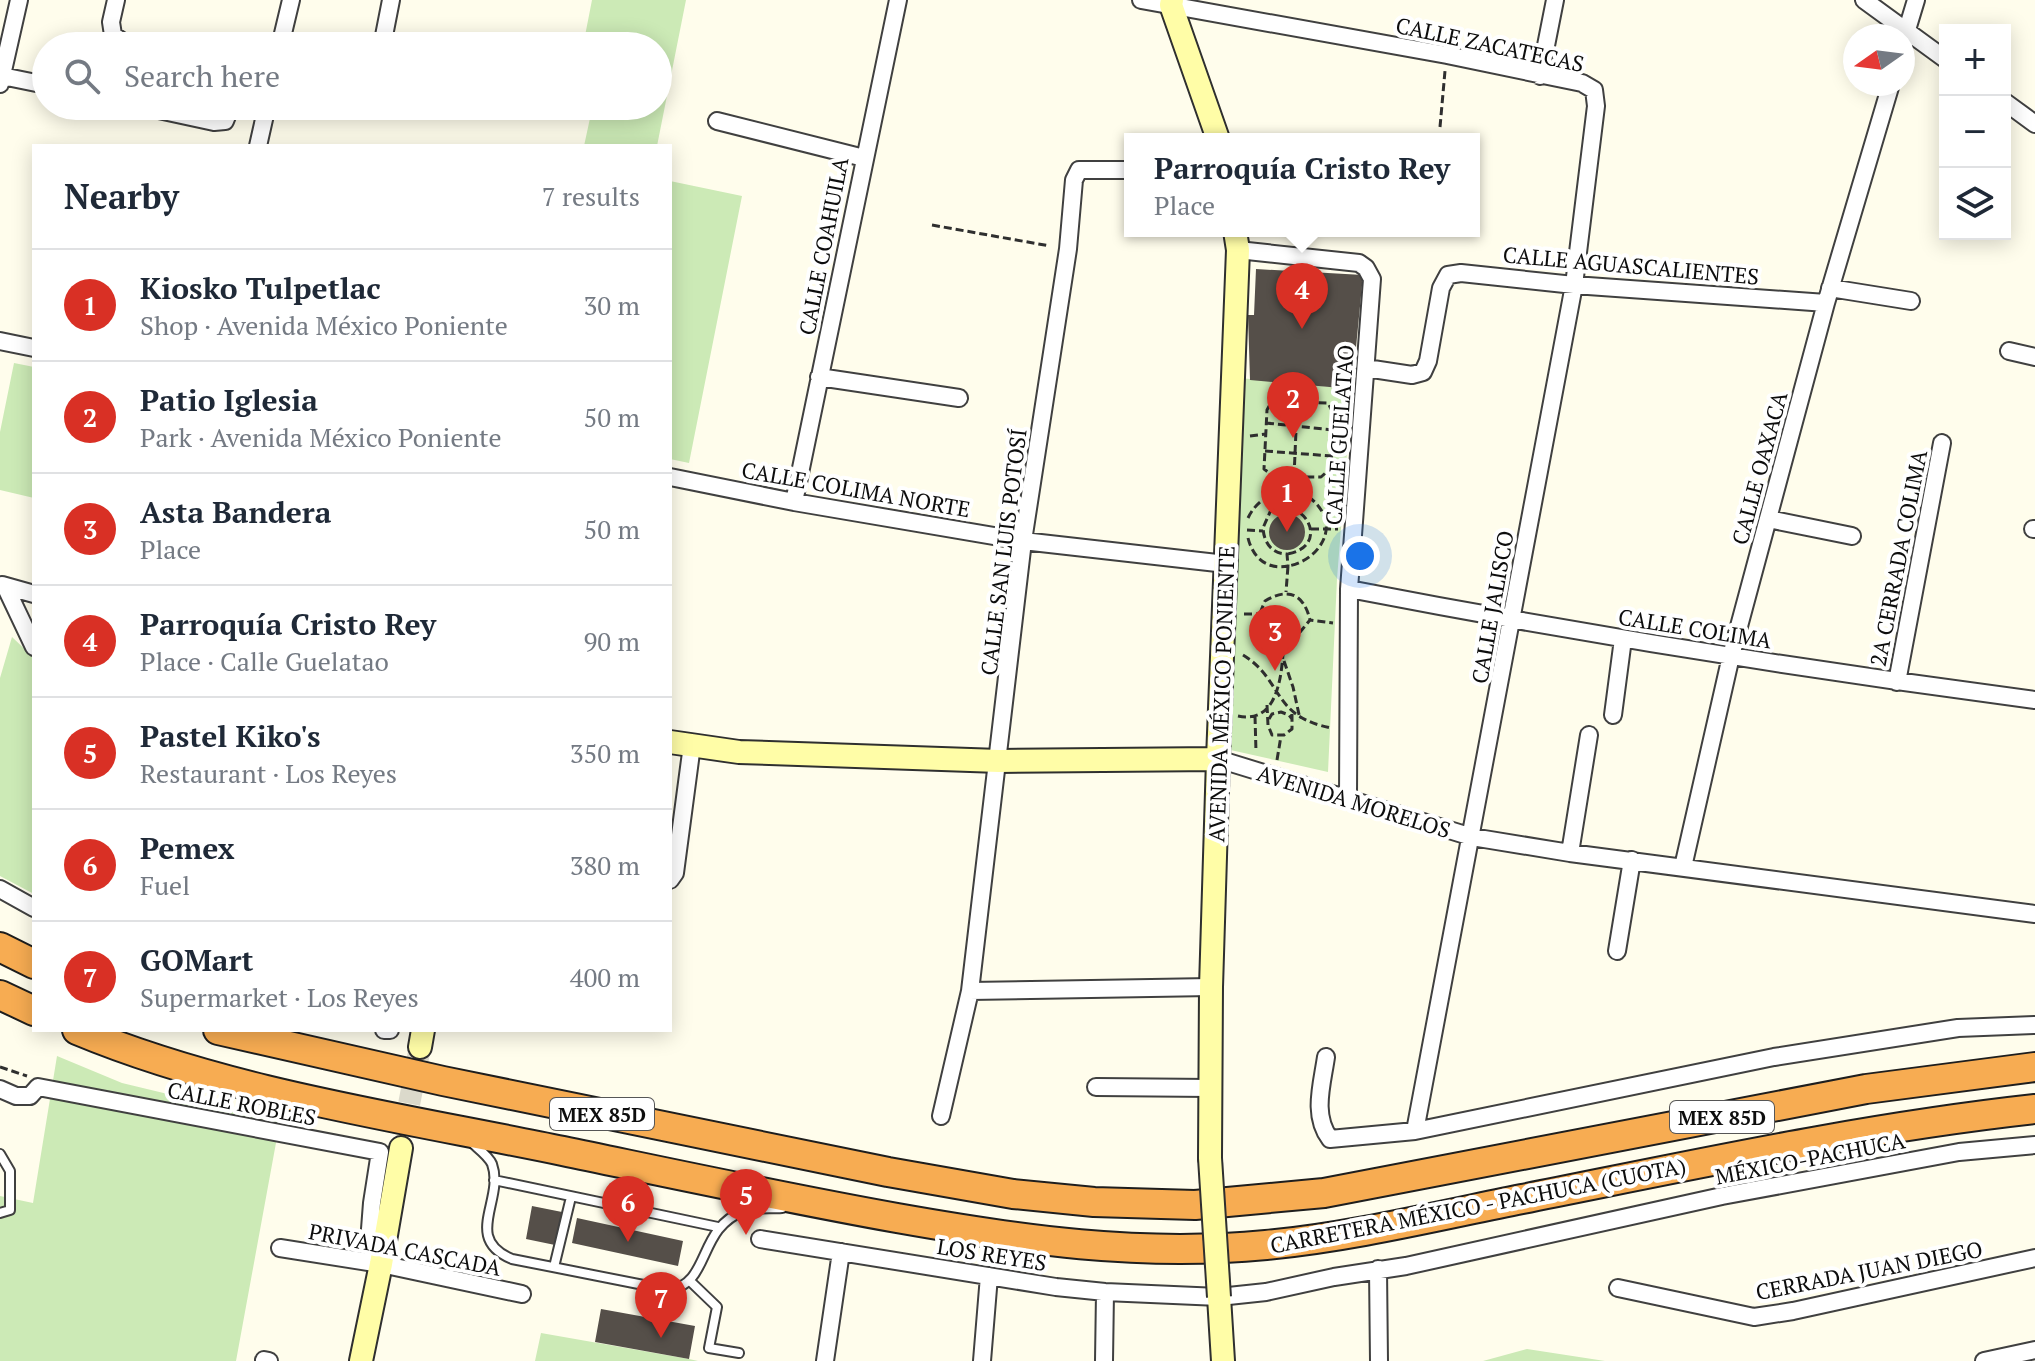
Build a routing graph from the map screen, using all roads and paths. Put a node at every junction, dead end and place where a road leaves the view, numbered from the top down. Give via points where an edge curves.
1 (19, 0) edge
2 (116, 0) edge
3 (291, 0) edge
4 (391, 0) edge
5 (898, 0) edge
6 (1141, 0) edge
7 (1555, 0) edge
8 (1864, 0) edge
9 (1916, 0) edge
10 (1172, 2) edge
11 (1891, 24) edge
12 (1909, 24) edge
13 (113, 32) edge
14 (283, 32) edge
15 (385, 32) edge
16 (1915, 42) edge
17 (1447, 55) junction
18 (1939, 56) edge
19 (1540, 76) junction
20 (1, 80) edge
21 (32, 83) edge
22 (1594, 90) joint
23 (1887, 96) edge
24 (2011, 106) edge
25 (205, 120) edge
26 (225, 120) edge
27 (264, 120) edge
28 (717, 121) dead end
29 (2035, 124) edge
30 (1440, 127) dead end
31 (1216, 133) edge
32 (258, 144) edge
33 (864, 158) junction
34 (1124, 170) edge
35 (932, 225) dead end
36 (1236, 241) edge
37 (1068, 249) junction
38 (1574, 285) junction
39 (1828, 295) junction
40 (1911, 301) dead end
41 (0, 341) edge
42 (32, 348) edge
43 (2009, 351) dead end
44 (2035, 357) edge
45 (1366, 368) junction
46 (819, 377) junction
47 (1298, 384) dead end
48 (959, 398) dead end
49 (1297, 402) junction
50 (1266, 423) junction
51 (1296, 425) junction
52 (1333, 430) junction
53 (1942, 443) dead end
54 (1265, 451) junction
55 (1295, 453) junction
56 (1332, 456) junction
57 (672, 477) edge
58 (1284, 477) junction
59 (1294, 477) junction
60 (1283, 492) junction
61 (794, 502) junction
62 (1284, 507) junction
63 (1768, 519) junction
64 (1311, 529) junction
65 (1325, 529) junction
66 (1354, 529) junction
67 (1852, 536) dead end
68 (1023, 541) junction
69 (1287, 554) junction
70 (1226, 564) junction
71 (1288, 566) junction
72 (3, 585) edge
73 (1349, 589) junction
74 (1286, 592) junction
75 (32, 593) edge
76 (1224, 613) junction
77 (1259, 614) junction
78 (1310, 620) junction
79 (1512, 620) junction
80 (1349, 624) junction
81 (1623, 639) junction
82 (1284, 640) junction
83 (32, 643) edge
84 (1222, 647) junction
85 (1731, 656) junction
86 (1283, 659) junction
87 (1897, 682) junction
88 (1277, 693) junction
89 (2035, 700) edge
90 (1267, 705) junction
91 (1220, 709) junction
92 (1291, 711) junction
93 (1613, 715) dead end
94 (1255, 716) junction
95 (1269, 719) junction
96 (1300, 719) junction
97 (1294, 723) junction
98 (1348, 731) junction
99 (1589, 735) dead end
100 (1281, 736) junction
101 (681, 744) edge
102 (1218, 759) junction
103 (999, 761) junction
104 (1267, 773) junction
105 (1348, 798) junction
106 (1472, 837) junction
107 (1570, 853) junction
108 (1632, 860) junction
109 (1683, 867) junction
110 (672, 877) edge
111 (0, 889) edge
112 (32, 907) edge
113 (2035, 914) edge
114 (0, 947) edge
115 (1617, 951) dead end
116 (32, 963) edge
117 (1211, 987) junction
118 (970, 991) junction
119 (0, 995) edge
120 (32, 1010) edge
121 (2035, 1025) edge
122 (83, 1032) edge
123 (227, 1032) edge
124 (1326, 1057) dead end
125 (0, 1067) edge
126 (2035, 1067) edge
127 (38, 1087) junction
128 (1096, 1087) dead end
129 (1211, 1088) junction
130 (1, 1090) edge
131 (2035, 1109) edge
132 (941, 1116) dead end
133 (458, 1130) junction
134 (1415, 1131) junction
135 (2035, 1145) edge
136 (401, 1148) tunnel mouth
137 (0, 1154) edge
138 (494, 1180) junction
139 (571, 1197) junction
140 (832, 1207) junction
141 (0, 1213) edge
142 (718, 1227) junction
143 (760, 1239) dead end
144 (280, 1248) dead end
145 (841, 1252) junction
146 (382, 1258) junction
147 (2035, 1258) edge
148 (554, 1267) junction
149 (1378, 1269) junction
150 (989, 1276) junction
151 (691, 1282) junction
152 (1618, 1288) dead end
153 (1105, 1292) junction
154 (522, 1294) dead end
155 (1219, 1297) junction
156 (2035, 1350) edge
157 (739, 1353) dead end
158 (361, 1361) edge
159 (825, 1361) edge
160 (982, 1361) edge
161 (1104, 1361) edge
162 (1223, 1361) edge
163 (1379, 1361) edge
164 (1984, 1361) edge

1 - 20 street
2 - 13 street
3 - 14 street
4 - 15 street
5 - 33 street, CALLE COAHUILA
6 - 10 street, CALLE ZACATECAS
7 - 19 street
8 - 11 street
9 - 12 street
10 - 17 street, CALLE ZACATECAS
10 - 31 main road
16 - 18 street
17 - 19 street, CALLE ZACATECAS
17 - 30 path
19 - 22 street, CALLE ZACATECAS
20 - 21 street
22 - 38 street, CALLE JALISCO
23 - 39 street, CALLE OAXACA
24 - 29 street
25 - 26 street
27 - 32 street
28 - 33 street
33 - 46 street, CALLE COAHUILA
34 - 37 street, CALLE SAN LUIS POTOSÍ via 1079,170
35 - 37 path
36 - 45 street, CALLE GUELATAO via 1366,268 1372,279
36 - 70 main road, AVENIDA MÉXICO PONIENTE
37 - 68 street, CALLE SAN LUIS POTOSÍ
38 - 39 street, CALLE AGUASCALIENTES
38 - 45 street, CALLE AGUASCALIENTES via 1448,275 1423,372
38 - 79 street, CALLE JALISCO
39 - 40 street, CALLE AGUASCALIENTES
39 - 63 street, CALLE OAXACA
41 - 42 street
43 - 44 street
45 - 66 street, CALLE GUELATAO
46 - 48 street
46 - 61 street, CALLE COAHUILA
47 - 49 path
49 - 50 path via 1272,401
49 - 51 path
49 - 52 path via 1328,403
50 - 51 path
50 - 54 path
51 - 52 path
51 - 55 path
52 - 56 path
53 - 87 street, 2A CERRADA COLIMA
54 - 55 path
54 - 58 path via 1264,469
55 - 56 path
55 - 59 path
56 - 59 path via 1331,468 1321,477
57 - 61 street, CALLE COLIMA NORTE
58 - 59 path
58 - 60 path
60 - 62 path
60 - 65 path via 1317,504
60 - 71 path via 1262,498 1247,520 1247,530 1258,558 1268,566
61 - 68 street, CALLE COLIMA NORTE
62 - 64 path via 1301,513
62 - 69 path via 1270,512 1263,531 1267,545
63 - 67 street
63 - 85 street, CALLE OAXACA
64 - 65 path
64 - 69 path via 1309,544
65 - 66 path
65 - 71 path via 1314,555
66 - 73 street, CALLE GUELATAO
68 - 70 street, CALLE COLIMA NORTE
68 - 103 street, CALLE SAN LUIS POTOSÍ
69 - 71 path
70 - 76 main road, AVENIDA MÉXICO PONIENTE
71 - 74 path
72 - 75 street
72 - 83 street
73 - 79 street, CALLE COLIMA
73 - 80 street, CALLE GUELATAO
74 - 77 path via 1265,601
74 - 78 path via 1303,601
76 - 77 path
76 - 84 main road, AVENIDA MÉXICO PONIENTE
77 - 82 path via 1270,635
78 - 80 path
78 - 82 path via 1296,637
79 - 81 street, CALLE COLIMA
79 - 106 street, CALLE JALISCO
80 - 98 street, CALLE GUELATAO
81 - 85 street, CALLE COLIMA
81 - 93 street
82 - 86 path
84 - 88 path via 1258,666
84 - 91 main road, AVENIDA MÉXICO PONIENTE
85 - 87 street, CALLE COLIMA
85 - 109 street, CALLE OAXACA
86 - 88 path
86 - 96 path
87 - 89 street, CALLE COLIMA
88 - 90 path
88 - 92 path
90 - 94 path
90 - 95 path
91 - 94 path
91 - 102 main road, AVENIDA MÉXICO PONIENTE
92 - 96 path
92 - 97 path
94 - 104 path
95 - 97 path via 1281,712
95 - 100 path via 1272,735
96 - 98 path
97 - 100 path
98 - 105 street, CALLE GUELATAO
99 - 107 street
100 - 104 path
101 - 103 main road, AVENIDA MORELOS via 739,752
101 - 110 street
102 - 103 main road, AVENIDA MORELOS
102 - 104 street, AVENIDA MORELOS
102 - 117 main road, AVENIDA MÉXICO PONIENTE
103 - 118 street, CALLE SAN LUIS POTOSÍ
104 - 105 street, AVENIDA MORELOS
105 - 106 street, AVENIDA MORELOS
106 - 107 street, AVENIDA MORELOS
106 - 134 street, CALLE JALISCO
107 - 108 street, AVENIDA MORELOS
108 - 109 street, AVENIDA MORELOS
108 - 115 street
109 - 113 street, AVENIDA MORELOS
111 - 112 street
114 - 116 highway
117 - 118 street
117 - 129 main road, AVENIDA MÉXICO PONIENTE
118 - 132 street, CALLE SAN LUIS POTOSÍ
119 - 120 highway
121 - 134 street via 1958,1028 1774,1057
122 - 133 highway, CARRETERA MÉXICO - PACHUCA (CUOTA) / MEX 85D via 281,1093
123 - 126 highway, CARRETERA MÉXICO - PACHUCA (CUOTA) / MEX 85D via 888,1172 1013,1194 1180,1205 1324,1193 1866,1089
124 - 134 street via 1319,1101 1322,1129 1330,1139
125 - 127 path via 30,1078
127 - 130 street, CALLE ROBLES via 30,1096
127 - 146 street, CALLE ROBLES via 380,1152 370,1229
128 - 129 street
129 - 155 main road, AVENIDA MÉXICO PONIENTE, bridge
131 - 140 highway, CARRETERA MÉXICO - PACHUCA (CUOTA) / MEX 85D via 1833,1137 1269,1245 1143,1250 1070,1246
133 - 138 lane via 487,1157
133 - 140 highway, CARRETERA MÉXICO - PACHUCA (CUOTA) / MEX 85D
135 - 149 street, MÉXICO-PACHUCA via 1959,1152 1722,1196
136 - 146 main road
137 - 141 lane via 10,1171 10,1210
138 - 139 lane
138 - 148 lane via 490,1244 512,1259
139 - 142 lane
139 - 148 lane
140 - 142 lane via 748,1210
142 - 151 lane
143 - 145 street, LOS REYES
144 - 146 street, PRIVADA CASCADA
145 - 150 street, LOS REYES
145 - 159 street
146 - 154 street, PRIVADA CASCADA
146 - 158 main road
147 - 152 street, CERRADA JUAN DIEGO via 1754,1317
148 - 151 lane via 669,1290
149 - 155 street, MÉXICO-PACHUCA
149 - 163 street
150 - 153 street, LOS REYES
150 - 160 street
151 - 157 lane via 717,1307 709,1348
153 - 155 street, LOS REYES
153 - 161 street
155 - 162 main road, AVENIDA MÉXICO PONIENTE
156 - 164 street

